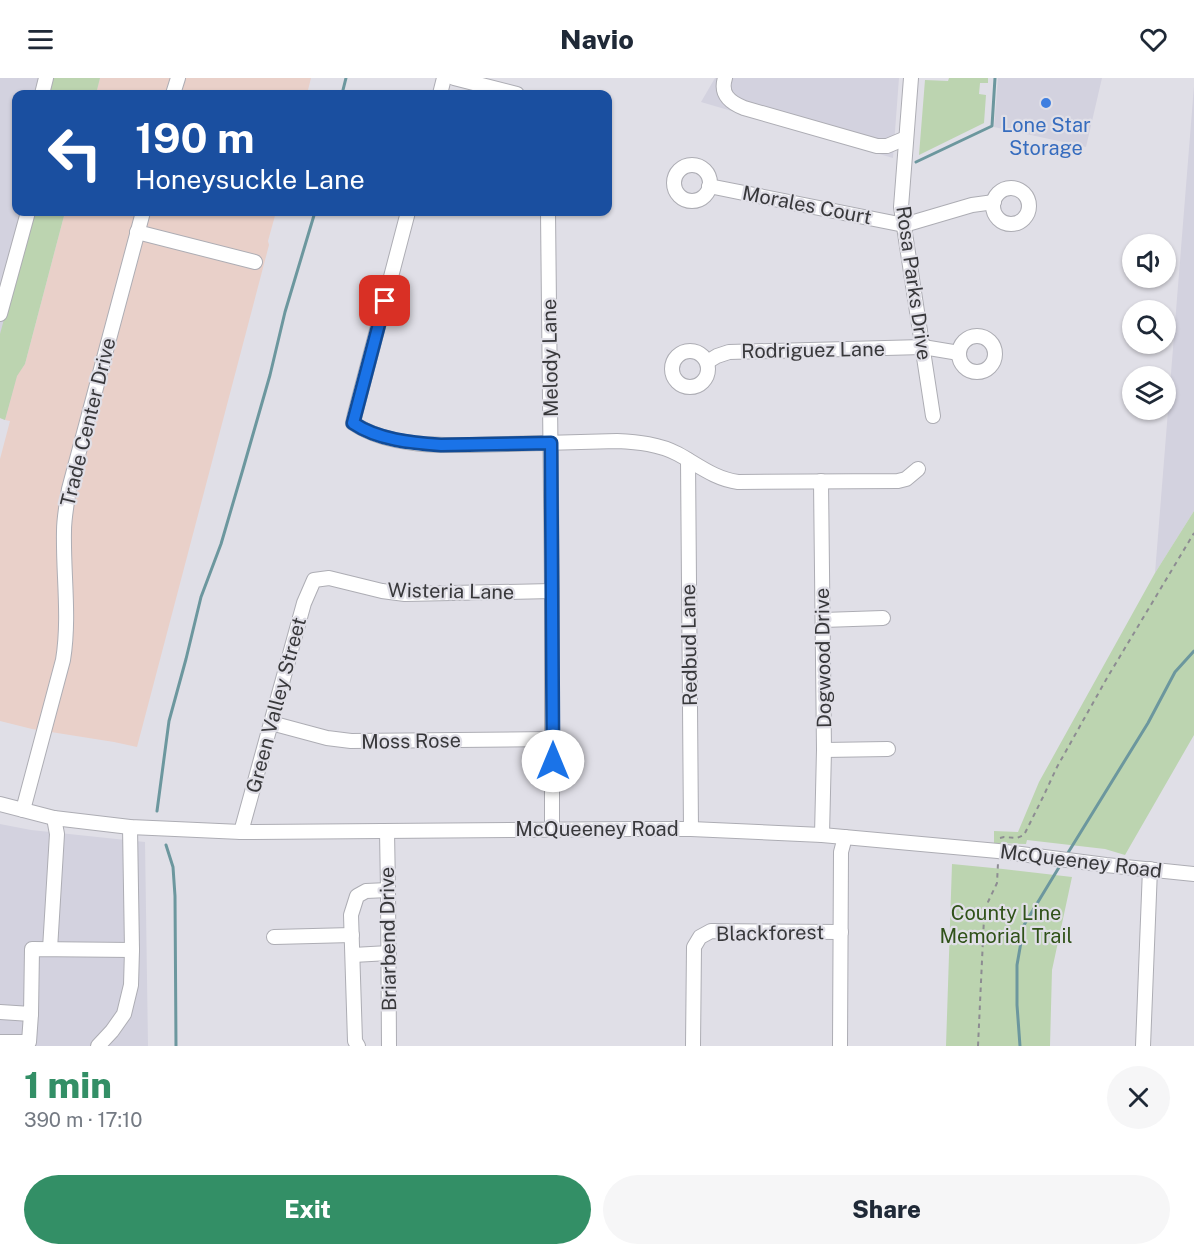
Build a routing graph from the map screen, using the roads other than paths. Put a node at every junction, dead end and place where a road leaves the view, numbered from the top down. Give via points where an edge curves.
1 (454, 78) edge
2 (725, 78) edge
3 (911, 78) edge
4 (500, 90) edge
5 (906, 138) junction
6 (710, 186) dead end
7 (994, 202) dead end
8 (27, 216) edge
9 (141, 216) edge
10 (407, 216) edge
11 (548, 216) edge
12 (904, 225) junction
13 (137, 232) junction
14 (255, 262) dead end
15 (0, 314) edge
16 (923, 347) junction
17 (959, 352) dead end
18 (707, 362) dead end
19 (933, 416) dead end
20 (551, 443) junction
21 (688, 460) junction
22 (918, 469) dead end
23 (821, 481) junction
24 (314, 580) joint
25 (552, 591) junction
26 (883, 618) dead end
27 (822, 620) junction
28 (271, 723) junction
29 (553, 739) junction
30 (888, 749) dead end
31 (824, 750) junction
32 (0, 804) edge
33 (23, 810) junction
34 (54, 818) junction
35 (130, 827) junction
36 (552, 829) junction
37 (691, 829) junction
38 (387, 831) junction
39 (241, 832) junction
40 (822, 835) junction
41 (845, 837) junction
42 (1150, 869) junction
43 (1194, 874) edge
44 (388, 891) junction
45 (841, 932) junction
46 (352, 934) junction
47 (274, 937) dead end
48 (50, 949) junction
49 (132, 950) junction
50 (389, 953) junction
51 (353, 955) junction
52 (0, 1012) edge
53 (31, 1014) junction
54 (0, 1042) edge
55 (98, 1046) edge
56 (358, 1046) edge
57 (389, 1046) edge
58 (693, 1046) edge
59 (840, 1046) edge
60 (1143, 1046) edge

1 - 4 street
2 - 5 street via 725,95 744,108 877,146
3 - 5 street, Rosa Parks Drive
5 - 12 street, Rosa Parks Drive via 901,201
6 - 12 street, Morales Court
7 - 12 street
8 - 15 street
9 - 13 street, Trade Center Drive
10 - 20 street via 354,424 392,439 425,444
11 - 20 street, Melody Lane
12 - 16 street, Rosa Parks Drive
13 - 14 street
13 - 33 street, Trade Center Drive via 69,489 64,528 67,625 63,660
16 - 17 street, Rodriguez Lane
16 - 18 street, Rodriguez Lane via 729,352
16 - 19 street, Rosa Parks Drive
20 - 21 street via 639,442
20 - 25 street, Melody Lane
21 - 23 street via 726,480 738,482
21 - 37 street, Redbud Lane
22 - 23 street via 898,480
23 - 27 street, Dogwood Drive
24 - 25 street, Wisteria Lane via 329,578 405,594
24 - 28 street, Green Valley Street
25 - 29 street, Melody Lane
26 - 27 street
27 - 31 street, Dogwood Drive
28 - 29 street, Moss Rose via 351,741
28 - 39 street, Green Valley Street
29 - 36 street, Melody Lane
30 - 31 street
31 - 40 street, Dogwood Drive
32 - 33 street, McQueeney Road
33 - 34 street, McQueeney Road
34 - 35 street, McQueeney Road
34 - 48 street via 57,834
35 - 39 street, McQueeney Road
35 - 49 street
36 - 37 street, McQueeney Road
36 - 38 street, McQueeney Road
37 - 40 street, McQueeney Road
38 - 39 street, McQueeney Road
38 - 44 street, Briarbend Drive
40 - 41 street, McQueeney Road
41 - 42 street, McQueeney Road
41 - 45 street via 841,852
42 - 43 street, McQueeney Road
42 - 60 street
44 - 46 street via 366,891 357,896 351,915
44 - 50 street, Briarbend Drive
45 - 58 street, Blackforest via 711,931 700,937 694,947
45 - 59 street
46 - 47 street
46 - 51 street
48 - 49 street
48 - 53 street via 32,949
49 - 55 street via 131,985 124,1014
50 - 51 street
50 - 57 street, Briarbend Drive
51 - 56 street
52 - 53 street
53 - 54 street via 29,1042

